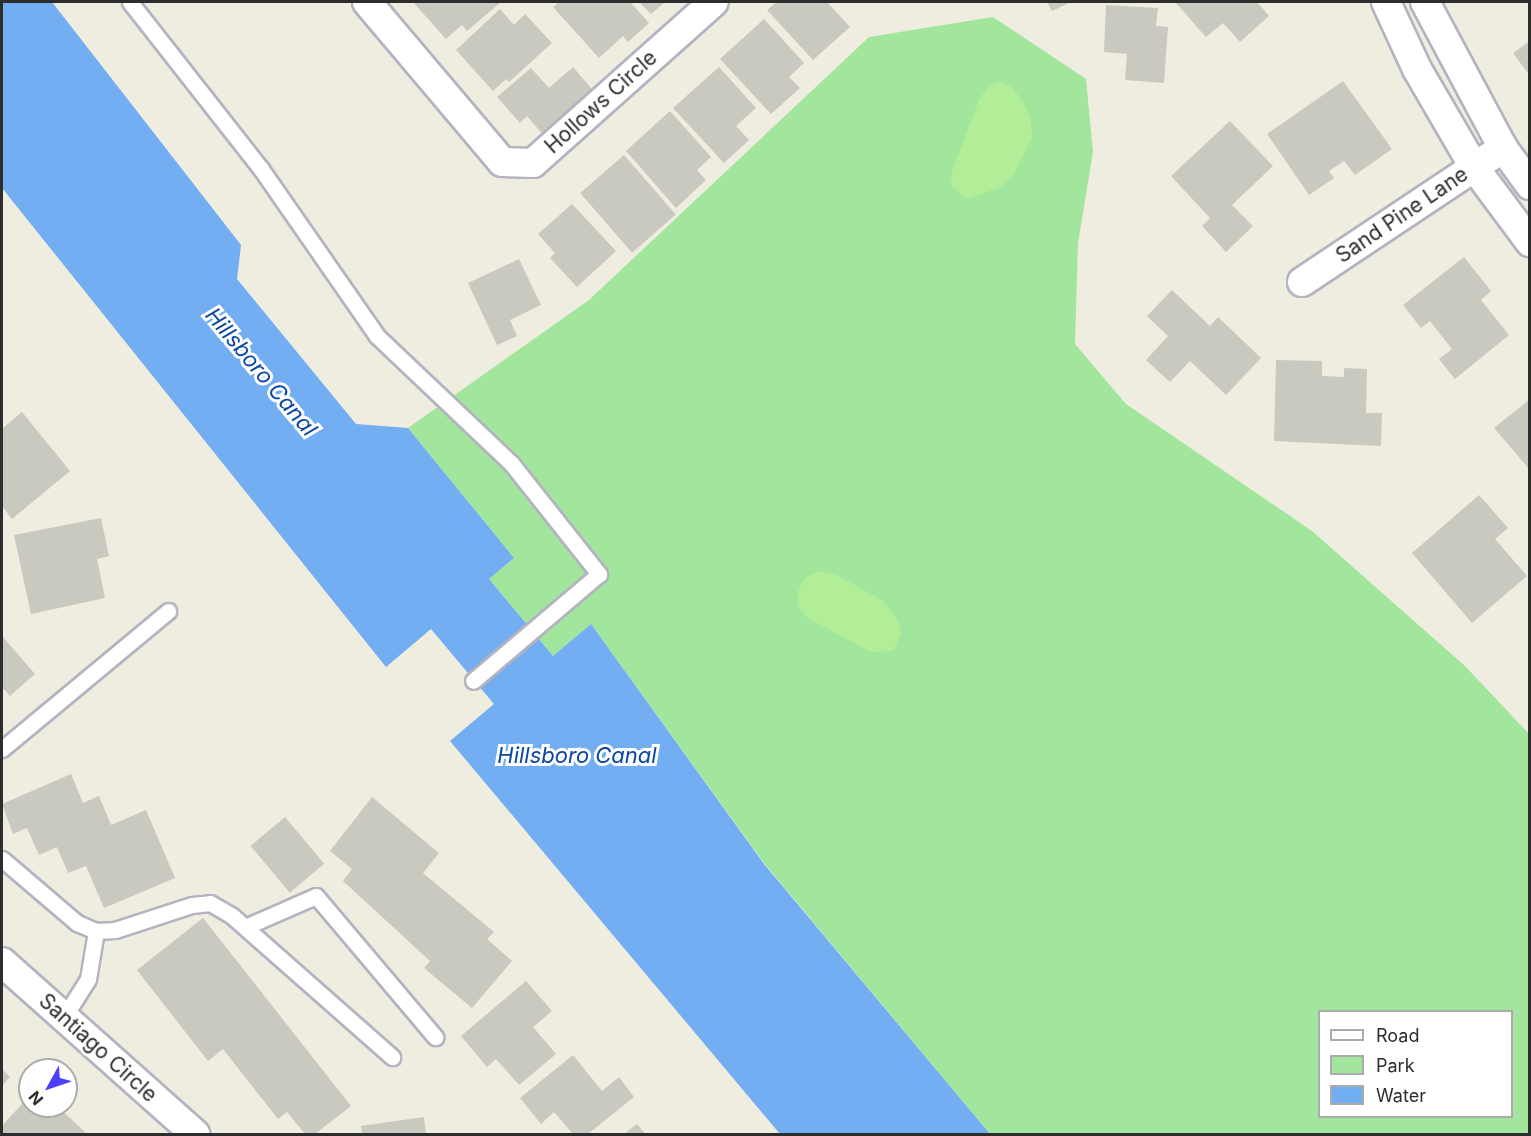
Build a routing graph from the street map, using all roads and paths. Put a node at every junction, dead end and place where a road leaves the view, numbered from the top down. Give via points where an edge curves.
1 (130, 2) edge
2 (367, 2) edge
3 (714, 2) edge
4 (1386, 2) edge
5 (1425, 2) edge
6 (1503, 148) junction
7 (1474, 167) junction
8 (1530, 185) edge
9 (1530, 242) edge
10 (1302, 282) dead end
11 (168, 611) dead end
12 (473, 681) dead end
13 (2, 749) edge
14 (2, 859) edge
15 (245, 927) junction
16 (96, 931) junction
17 (2, 962) edge
18 (64, 1017) junction
19 (435, 1037) dead end
20 (392, 1057) dead end
21 (195, 1134) edge

1 - 12 lane via 261,169 377,336 511,463 599,574
2 - 3 street, Hollows Circle via 502,162 533,163
4 - 7 street via 1417,69
5 - 6 street
6 - 7 street, Sand Pine Lane
6 - 8 street
7 - 9 street
7 - 10 street, Sand Pine Lane
11 - 13 lane
14 - 16 lane via 77,923
15 - 16 lane via 210,903 192,904 115,930
15 - 19 lane via 316,896
15 - 20 lane
16 - 18 lane via 88,979
17 - 18 street, Santiago Circle
18 - 21 street, Santiago Circle

